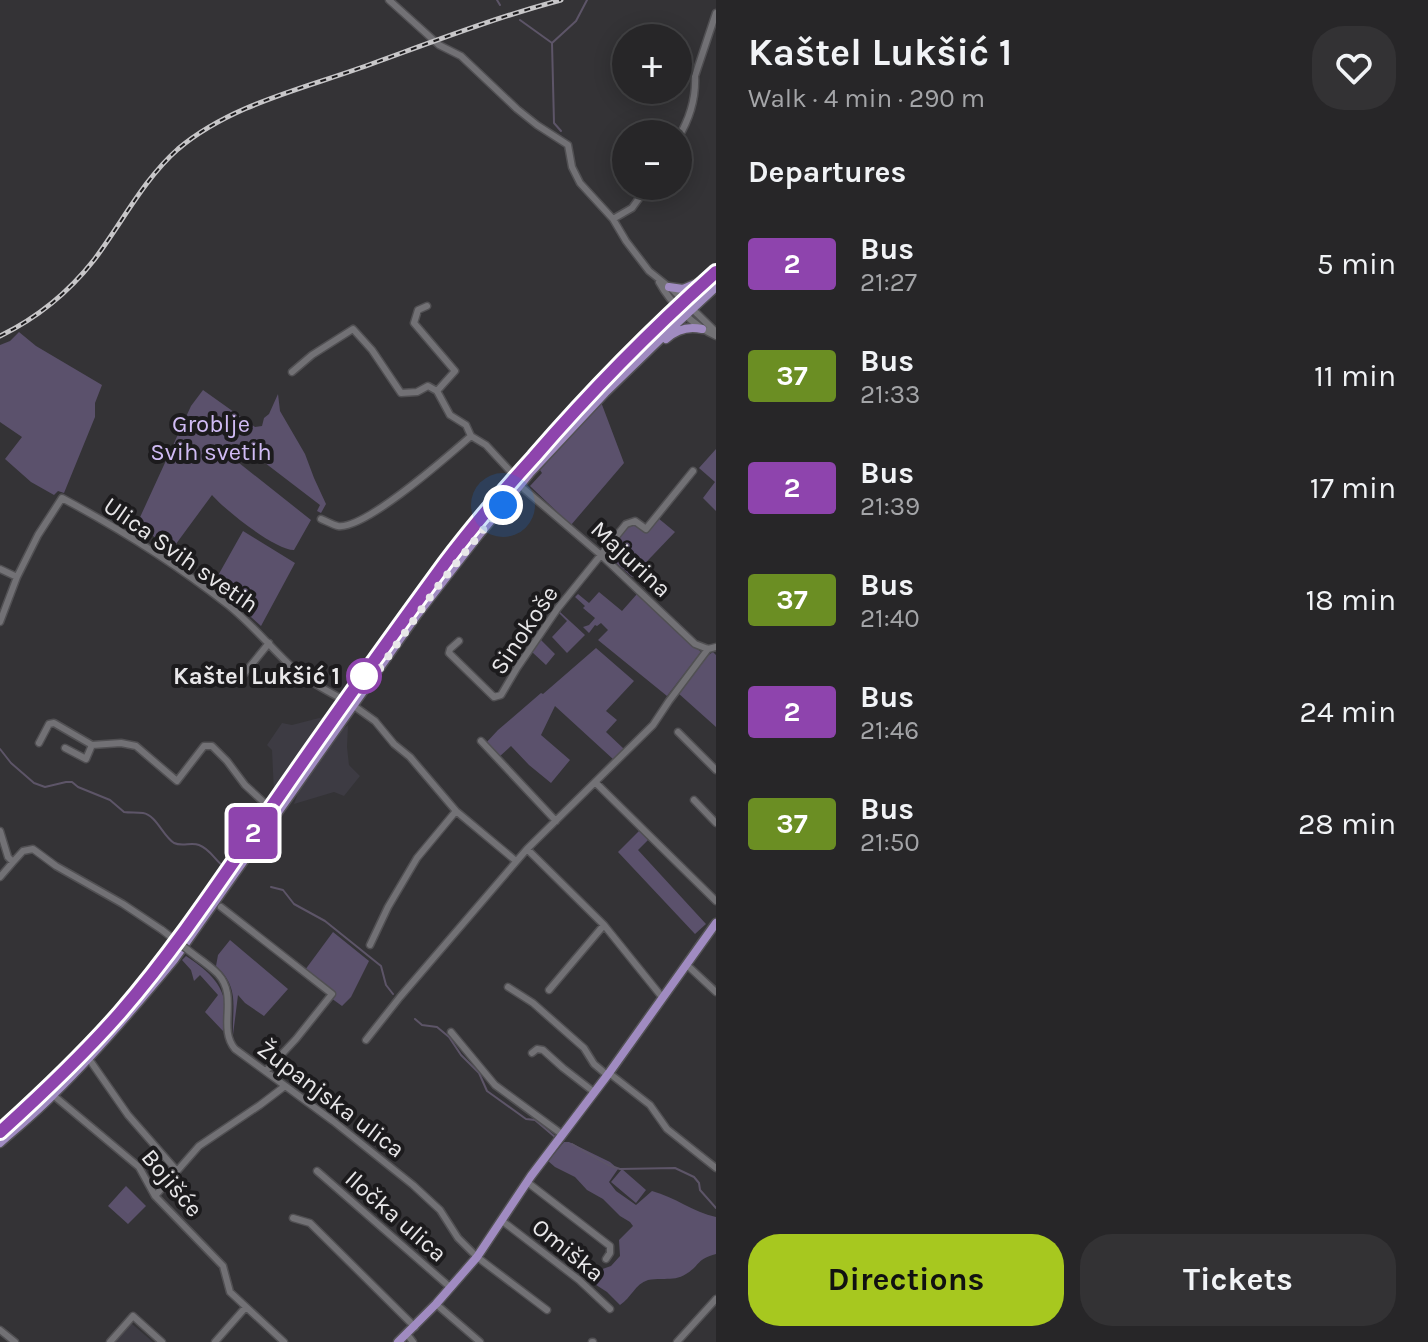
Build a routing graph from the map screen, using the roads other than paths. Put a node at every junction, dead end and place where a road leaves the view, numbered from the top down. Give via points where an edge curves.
1 (389, 0) edge
2 (716, 13) edge
3 (687, 120) edge
4 (638, 200) edge
5 (613, 219) junction
6 (713, 275) edge
7 (657, 279) junction
8 (669, 287) junction
9 (716, 287) edge
10 (681, 304) junction
11 (427, 306) dead end
12 (689, 312) junction
13 (702, 329) junction
14 (716, 334) edge
15 (652, 347) junction
16 (292, 372) dead end
17 (437, 391) junction
18 (471, 436) junction
19 (693, 471) dead end
20 (511, 472) dead end
21 (524, 489) dead end
22 (321, 519) dead end
23 (601, 555) junction
24 (0, 569) edge
25 (17, 577) junction
26 (0, 622) edge
27 (459, 641) dead end
28 (269, 643) junction
29 (712, 648) edge
30 (239, 680) dead end
31 (350, 704) junction
32 (678, 732) dead end
33 (481, 741) dead end
34 (39, 743) dead end
35 (92, 745) junction
36 (65, 748) dead end
37 (716, 770) edge
38 (595, 782) junction
39 (694, 800) dead end
40 (270, 808) junction
41 (456, 811) junction
42 (556, 821) junction
43 (716, 823) edge
44 (0, 831) edge
45 (527, 849) junction
46 (516, 861) junction
47 (13, 862) junction
48 (0, 877) edge
49 (716, 901) edge
50 (221, 907) dead end
51 (716, 923) edge
52 (604, 925) junction
53 (370, 945) dead end
54 (687, 965) junction
55 (508, 987) dead end
56 (549, 990) dead end
57 (716, 992) edge
58 (662, 997) junction
59 (451, 1032) dead end
60 (366, 1040) dead end
61 (532, 1053) dead end
62 (89, 1059) junction
63 (266, 1071) junction
64 (608, 1074) junction
65 (285, 1086) junction
66 (594, 1092) junction
67 (53, 1095) junction
68 (0, 1132) edge
69 (563, 1135) junction
70 (0, 1143) edge
71 (716, 1168) edge
72 (177, 1171) junction
73 (317, 1171) dead end
74 (527, 1182) junction
75 (155, 1196) junction
76 (293, 1218) dead end
77 (501, 1220) junction
78 (477, 1257) junction
79 (606, 1259) dead end
80 (451, 1288) junction
81 (716, 1299) edge
82 (436, 1304) junction
83 (245, 1308) junction
84 (610, 1309) dead end
85 (547, 1310) dead end
86 (415, 1327) junction
87 (0, 1330) edge
88 (410, 1338) edge
89 (15, 1342) edge
90 (110, 1342) edge
91 (162, 1342) edge
92 (215, 1342) edge
93 (284, 1342) edge
94 (398, 1342) edge
95 (480, 1342) edge
96 (677, 1342) edge

1 - 5 street via 439,45 461,56 517,109 568,145 580,183
2 - 3 street
4 - 5 street
5 - 7 street
6 - 8 main road via 683,289
6 - 10 main road
7 - 8 street
7 - 10 street
8 - 10 street
9 - 12 main road
10 - 12 street
10 - 31 main road via 602,381 495,500 448,559
11 - 17 street via 418,310 414,323 455,371
12 - 13 street
12 - 14 street
12 - 15 main road
13 - 14 street
13 - 15 main road via 683,329
15 - 31 main road via 503,505
16 - 17 street via 353,329 401,393 428,386
17 - 18 street via 450,415 466,425
18 - 20 street
18 - 22 street via 422,479 363,519 340,526
19 - 23 street via 646,529 635,521 626,524
21 - 23 street, Majurina
23 - 27 street, Sinokoše via 558,608 501,695 494,697 449,653
23 - 29 street, Majurina via 695,644
24 - 25 street
25 - 26 street, Ulica Svih svetih
25 - 28 street, Ulica Svih svetih via 62,498 201,585
28 - 30 street
28 - 31 street, Ulica Svih svetih via 295,670
29 - 38 street via 653,725
31 - 40 main road
31 - 41 street, Ulica Svih svetih via 375,721
31 - 62 main road via 182,950
32 - 37 street
33 - 42 street
34 - 35 street via 54,723
35 - 36 street via 86,759
35 - 40 street via 136,746 177,781 204,746 212,746
38 - 42 street
38 - 49 street
39 - 43 street
40 - 68 main road via 186,929 119,1013
41 - 46 street, Ulica Svih svetih
41 - 53 street via 417,858
42 - 45 street
44 - 47 street
45 - 46 street
45 - 52 street
46 - 60 street
47 - 48 street
47 - 63 street, Županjska ulica, bridge via 33,849 162,930 219,975 226,987 230,1043
50 - 63 street via 332,994
51 - 54 main road
52 - 56 street
52 - 58 street
54 - 57 street
54 - 58 main road
55 - 64 street via 533,1003
58 - 64 main road
59 - 69 street via 495,1085
61 - 66 street via 543,1050
62 - 67 main road
62 - 72 street
63 - 65 street, Županjska ulica
64 - 66 main road
64 - 71 street via 650,1105 667,1129
65 - 72 street via 199,1146
65 - 78 street, Županjska ulica via 413,1185
66 - 69 main road
67 - 70 main road
67 - 75 street, Bojišće via 139,1167
69 - 74 main road
72 - 75 street
73 - 80 street, Iločka ulica
74 - 77 main road
74 - 79 street via 610,1246
75 - 83 street, Bojišće via 223,1266 230,1292
76 - 86 street via 310,1223
77 - 78 main road
77 - 84 street, Omiška
78 - 80 main road
78 - 85 street, Županjska ulica
80 - 82 main road
81 - 96 street
82 - 86 main road
82 - 95 street
83 - 92 street
83 - 93 street, Bojišće
86 - 88 main road
87 - 89 street
88 - 94 main road
90 - 91 street via 133,1316

